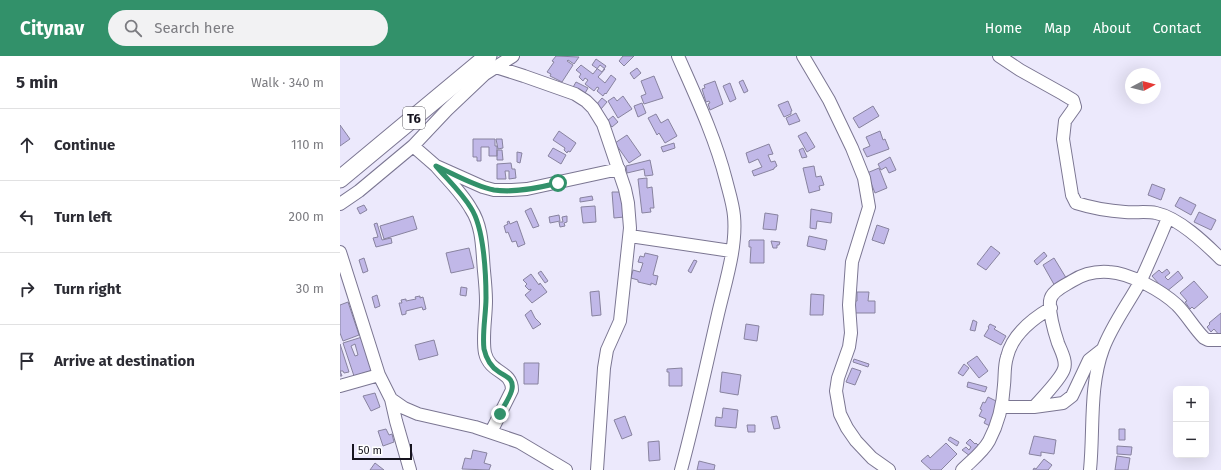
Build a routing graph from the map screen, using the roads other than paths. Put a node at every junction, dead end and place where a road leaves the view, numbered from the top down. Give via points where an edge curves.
1 (513, 56) edge
2 (678, 56) edge
3 (803, 56) edge
4 (999, 56) edge
5 (487, 62) edge
6 (413, 146) junction
7 (436, 166) junction
8 (619, 169) junction
9 (340, 179) edge
10 (340, 204) edge
11 (1168, 218) junction
12 (630, 236) junction
13 (732, 251) junction
14 (340, 252) edge
15 (1221, 259) edge
16 (1140, 281) junction
17 (345, 287) edge
18 (1051, 308) junction
19 (1221, 340) edge
20 (1103, 350) junction
21 (380, 375) junction
22 (340, 386) edge
23 (391, 399) junction
24 (1001, 407) junction
25 (1034, 407) junction
26 (491, 432) junction
27 (410, 470) edge
28 (566, 470) edge
29 (597, 470) edge
30 (681, 470) edge
31 (889, 470) edge
32 (962, 470) edge
33 (1090, 470) edge

1 - 5 street
2 - 13 street via 721,162 734,216
3 - 31 street via 829,100 852,148 864,178 869,207 852,262 848,306 851,333 836,391 840,414 856,441 872,458
4 - 11 street via 1075,103 1065,121 1063,139 1072,195 1076,203 1117,212 1156,213
5 - 6 street via 460,97
5 - 8 street via 568,91 586,101 603,124
5 - 9 highway, T6
6 - 7 street
6 - 10 street
7 - 8 street via 494,190 544,186
7 - 26 street via 462,195 476,219 482,248 486,297 486,355 498,372 508,377 512,383 512,390
8 - 12 street via 628,203
11 - 15 street via 1188,230
11 - 16 street
12 - 13 street
12 - 29 street via 620,321 607,350 604,368
13 - 30 street
14 - 17 street
16 - 18 street via 1118,273 1085,274 1052,296
16 - 19 street via 1169,298 1204,338
16 - 20 street
17 - 21 street
18 - 24 street via 1023,329 1009,350
18 - 25 street via 1053,326 1065,361 1064,371
20 - 25 street via 1089,360 1069,399
20 - 33 street via 1094,398
21 - 22 street
21 - 23 street
23 - 26 street via 418,414
23 - 27 street
24 - 25 street
24 - 32 street via 989,442
26 - 28 street via 519,442

